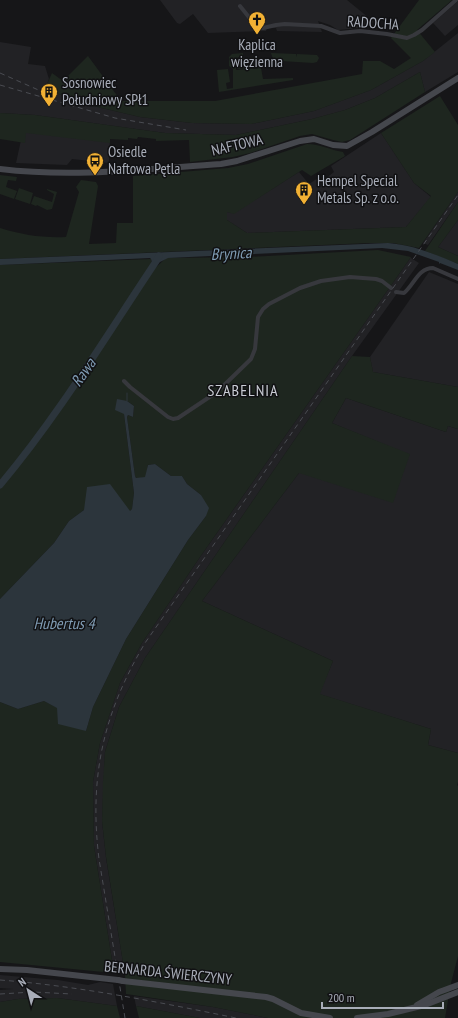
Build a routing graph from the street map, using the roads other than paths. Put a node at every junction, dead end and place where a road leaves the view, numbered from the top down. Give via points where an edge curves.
1 (456, 0) edge
2 (240, 6) dead end
3 (458, 78) edge
4 (0, 169) edge
5 (458, 279) edge
6 (391, 288) dead end
7 (396, 292) dead end
8 (124, 381) dead end
9 (0, 969) edge
10 (458, 985) edge
11 (456, 994) edge
12 (410, 1008) junction
13 (330, 1018) edge
14 (357, 1018) edge

1 - 2 street, RADOCHA via 422,30 407,38 360,31 340,33 321,26 280,25 262,28 256,26
3 - 4 street, NAFTOWA via 347,146 340,147 309,139 237,162 116,172
5 - 7 street via 428,268 419,274 404,293
6 - 8 street via 376,279 350,277 321,281 300,288 269,304 258,317 255,349 251,359 217,392 173,420
9 - 13 street, BERNARDA ŚWIERCZYNY via 266,997 301,1013
10 - 12 street
11 - 12 street
12 - 14 street

